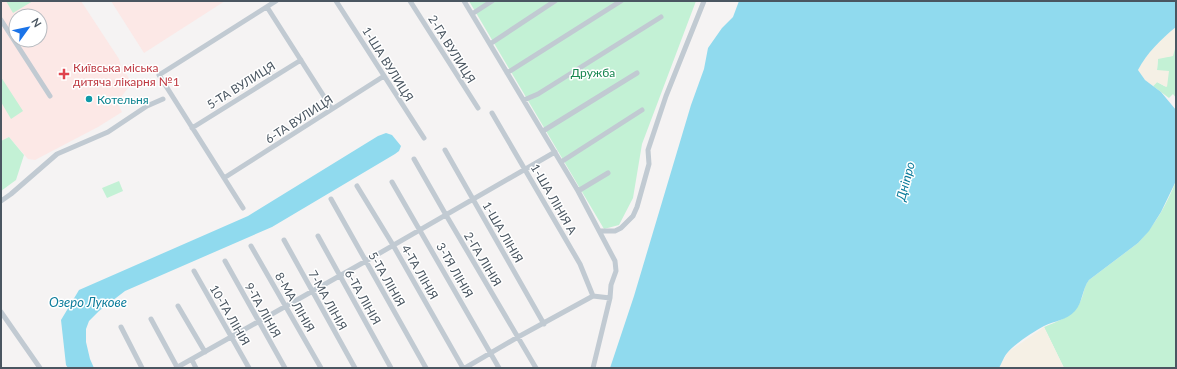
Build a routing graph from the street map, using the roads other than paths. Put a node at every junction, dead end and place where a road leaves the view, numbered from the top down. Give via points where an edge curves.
1 (276, 1) edge
2 (336, 1) edge
3 (410, 1) edge
4 (464, 1) edge
5 (492, 1) edge
6 (555, 1) edge
7 (621, 1) edge
8 (704, 1) edge
9 (267, 6) junction
10 (472, 14) junction
11 (661, 17) dead end
12 (1, 20) edge
13 (490, 44) junction
14 (301, 60) junction
15 (507, 73) junction
16 (636, 73) dead end
17 (384, 76) junction
18 (50, 96) dead end
19 (163, 99) dead end
20 (524, 100) junction
21 (478, 108) dead end
22 (332, 109) junction
23 (642, 110) dead end
24 (492, 113) dead end
25 (192, 128) junction
26 (543, 132) junction
27 (424, 138) dead end
28 (445, 150) dead end
29 (555, 152) junction
30 (414, 159) dead end
31 (561, 162) junction
32 (525, 169) junction
33 (608, 173) dead end
34 (224, 178) junction
35 (392, 182) dead end
36 (357, 186) dead end
37 (578, 191) junction
38 (331, 199) dead end
39 (474, 200) junction
40 (1, 201) edge
41 (244, 208) dead end
42 (446, 215) junction
43 (420, 230) junction
44 (600, 231) junction
45 (318, 236) dead end
46 (284, 240) dead end
47 (393, 245) junction
48 (251, 246) dead end
49 (225, 260) dead end
50 (366, 261) junction
51 (194, 271) dead end
52 (339, 276) junction
53 (312, 291) junction
54 (593, 296) junction
55 (610, 298) junction
56 (178, 306) dead end
57 (286, 306) junction
58 (1, 312) edge
59 (151, 319) dead end
60 (258, 322) junction
61 (544, 324) junction
62 (121, 327) dead end
63 (232, 337) junction
64 (518, 337) junction
65 (205, 352) junction
66 (491, 353) junction
67 (192, 360) junction
68 (176, 367) edge
69 (40, 368) edge
70 (142, 368) edge
71 (196, 368) edge
72 (250, 368) edge
73 (285, 368) edge
74 (321, 368) edge
75 (355, 368) edge
76 (391, 368) edge
77 (426, 368) edge
78 (464, 368) edge
79 (499, 368) edge
80 (536, 368) edge
81 (594, 368) edge

1 - 9 street
2 - 17 street, 1-ША ВУЛИЦЯ
3 - 21 street, 2-ГА ВУЛИЦЯ
4 - 10 street
5 - 10 street
6 - 13 street
7 - 15 street
8 - 44 street via 666,96 648,150 649,164 633,216 615,231
9 - 14 street
9 - 25 street via 159,75
10 - 13 street
11 - 20 street via 538,94
12 - 18 street
13 - 15 street
14 - 22 street
14 - 25 street, 5-ТА ВУЛИЦЯ
15 - 20 street
16 - 26 street
17 - 22 street, 6-ТА ВУЛИЦЯ
17 - 27 street, 1-ША ВУЛИЦЯ
19 - 40 street via 147,106 108,132 57,154
20 - 26 street
22 - 34 street, 6-ТА ВУЛИЦЯ
23 - 31 street
24 - 32 street, 1-ША ЛІНІЯ А
25 - 34 street
26 - 29 street
28 - 39 street, 1-ША ЛІНІЯ
29 - 31 street
29 - 32 street
30 - 42 street, 2-ГА ЛІНІЯ
31 - 37 street
32 - 39 street
32 - 54 street, 1-ША ЛІНІЯ А via 580,264
33 - 37 street
34 - 41 street
35 - 43 street, 3-ТЯ ЛІНІЯ
36 - 47 street, 4-ТА ЛІНІЯ
37 - 44 street
38 - 50 street, 5-ТА ЛІНІЯ
39 - 42 street
39 - 61 street, 1-ША ЛІНІЯ
42 - 43 street
42 - 64 street, 2-ГА ЛІНІЯ
43 - 47 street
43 - 66 street, 3-ТЯ ЛІНІЯ
44 - 55 street via 615,260 616,271
45 - 52 street, 6-ТА ЛІНІЯ
46 - 53 street, 7-МА ЛІНІЯ
47 - 50 street
47 - 78 street, 4-ТА ЛІНІЯ
48 - 57 street, 8-МА ЛІНІЯ
49 - 60 street, 9-ТА ЛІНІЯ
50 - 52 street
50 - 77 street, 5-ТА ЛІНІЯ
51 - 63 street, 10-ТА ЛІНІЯ
52 - 53 street
52 - 76 street, 6-ТА ЛІНІЯ
53 - 57 street
53 - 75 street, 7-МА ЛІНІЯ
54 - 55 street
54 - 61 street
55 - 81 street
56 - 65 street
57 - 60 street
57 - 74 street, 8-МА ЛІНІЯ
58 - 69 street
59 - 68 street
60 - 63 street
60 - 73 street, 9-ТА ЛІНІЯ
61 - 64 street
62 - 70 street
63 - 65 street
63 - 72 street, 10-ТА ЛІНІЯ
64 - 66 street
64 - 80 street, 2-ГА ЛІНІЯ
65 - 67 street
66 - 78 street
66 - 79 street, 3-ТЯ ЛІНІЯ
67 - 68 street
67 - 71 street

